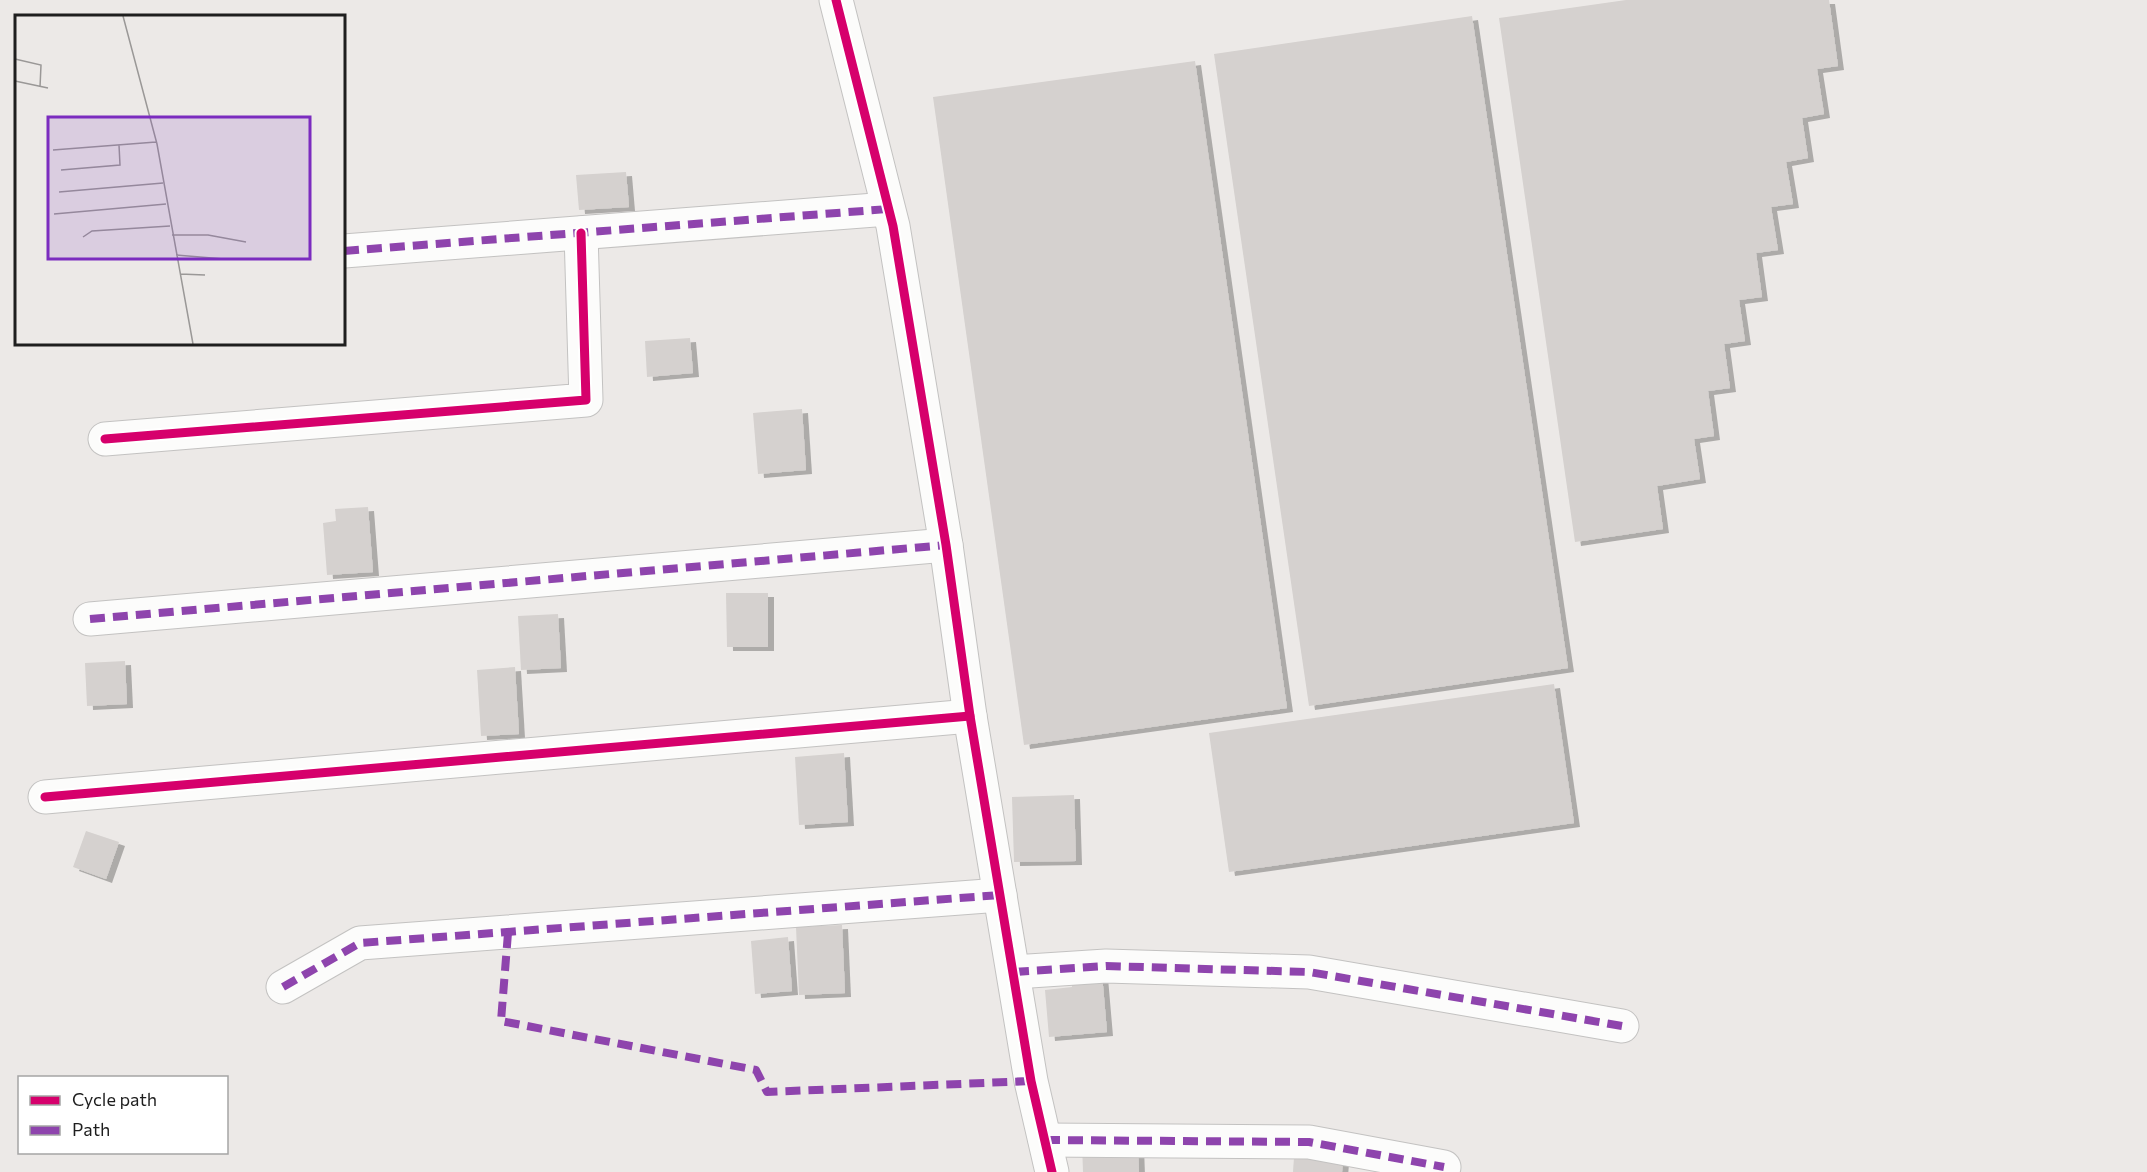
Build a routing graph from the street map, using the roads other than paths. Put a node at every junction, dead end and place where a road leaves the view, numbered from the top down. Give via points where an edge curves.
1 (836, 0) edge
2 (888, 209) junction
3 (580, 233) junction
4 (345, 251) edge
5 (105, 439) dead end
6 (946, 545) junction
7 (90, 619) dead end
8 (970, 716) junction
9 (45, 797) dead end
10 (1000, 895) junction
11 (1014, 972) junction
12 (283, 987) dead end
13 (1623, 1026) dead end
14 (1045, 1140) junction
15 (1444, 1167) dead end
16 (1052, 1172) edge

1 - 2 street
2 - 3 street
2 - 6 street
3 - 4 street
3 - 5 street via 586,400
6 - 7 street
6 - 8 street
8 - 9 street
8 - 10 street
10 - 11 street
10 - 12 street via 360,943
11 - 13 street via 1106,966 1310,972
11 - 14 street via 1031,1081
14 - 15 street via 1310,1142
14 - 16 street

